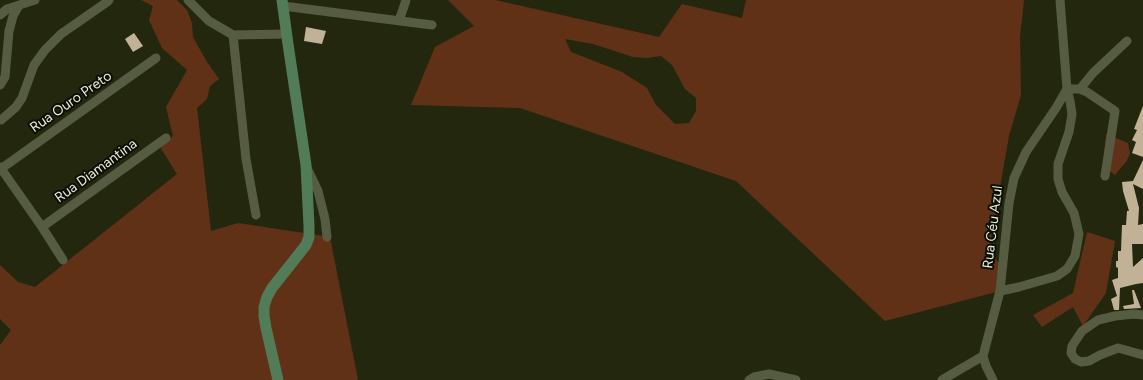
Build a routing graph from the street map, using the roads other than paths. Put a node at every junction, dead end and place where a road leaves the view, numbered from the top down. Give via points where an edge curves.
1 (35, 0) edge
2 (109, 0) edge
3 (188, 0) edge
4 (406, 0) edge
5 (1060, 0) edge
6 (283, 3) edge
7 (19, 5) junction
8 (0, 15) edge
9 (399, 21) junction
10 (432, 25) dead end
11 (287, 34) junction
12 (232, 35) junction
13 (1127, 41) dead end
14 (156, 58) dead end
15 (0, 85) edge
16 (1067, 89) junction
17 (1080, 89) junction
18 (1, 120) edge
19 (166, 138) dead end
20 (306, 165) junction
21 (1, 167) edge
22 (1105, 176) dead end
23 (256, 215) dead end
24 (42, 227) junction
25 (327, 237) dead end
26 (63, 260) dead end
27 (1000, 290) junction
28 (1143, 315) edge
29 (1143, 355) edge
30 (983, 356) junction
31 (278, 380) edge
32 (749, 380) edge
33 (796, 380) edge
34 (942, 380) edge
35 (993, 380) edge

1 - 7 street
2 - 18 street via 61,34 45,50 34,64 22,98
3 - 12 street via 209,20
4 - 9 street
5 - 16 street
6 - 9 street
6 - 11 main road
7 - 8 street via 7,9
7 - 15 street via 9,31 5,77
9 - 10 street
11 - 12 street
11 - 20 main road
12 - 23 street via 246,158
13 - 17 street
14 - 21 street, Rua Ouro Preto
16 - 17 street
16 - 27 street, Rua Céu Azul via 1026,152 1014,178
16 - 27 street via 1072,114 1070,132 1058,164 1058,179 1074,213 1079,234 1075,256 1067,268 1057,276
17 - 22 street via 1115,111
19 - 24 street, Rua Diamantina
20 - 25 street via 318,191
20 - 31 main road via 309,237 306,245 266,297 264,307
21 - 24 street
24 - 26 street
27 - 30 street, Rua Céu Azul
28 - 29 street via 1115,316 1098,320 1082,332 1072,346 1071,353 1074,359 1080,362 1089,361 1118,348
30 - 34 street
30 - 35 street
32 - 33 street via 769,374

